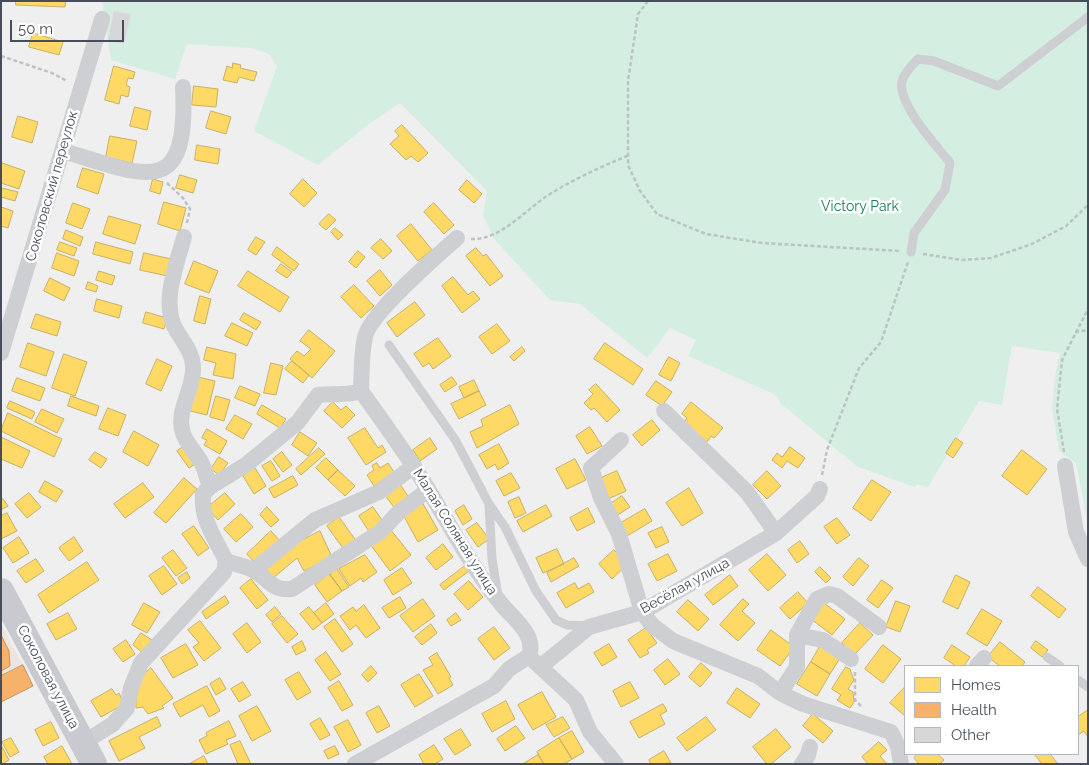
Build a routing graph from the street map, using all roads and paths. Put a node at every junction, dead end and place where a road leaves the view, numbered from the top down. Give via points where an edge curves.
1 (648, 1) edge
2 (1088, 17) edge
3 (102, 20) dead end
4 (1, 56) edge
5 (183, 87) dead end
6 (81, 89) junction
7 (63, 151) junction
8 (628, 156) junction
9 (146, 173) junction
10 (1088, 205) edge
11 (184, 237) joint
12 (457, 238) joint
13 (911, 252) junction
14 (1088, 309) edge
15 (1088, 330) edge
16 (1076, 332) junction
17 (389, 345) dead end
18 (1, 353) edge
19 (361, 391) junction
20 (664, 411) dead end
21 (621, 440) dead end
22 (414, 466) junction
23 (1065, 466) joint
24 (210, 487) junction
25 (820, 489) joint
26 (428, 490) junction
27 (489, 504) junction
28 (776, 533) junction
29 (1088, 559) edge
30 (226, 561) junction
31 (254, 570) junction
32 (1, 591) edge
33 (499, 601) junction
34 (642, 612) junction
35 (590, 627) junction
36 (879, 627) dead end
37 (797, 635) junction
38 (1047, 657) dead end
39 (851, 659) joint
40 (534, 662) junction
41 (1059, 665) edge
42 (780, 693) junction
43 (862, 722) junction
44 (901, 740) edge
45 (810, 747) dead end
46 (89, 754) edge
47 (355, 764) edge
48 (616, 764) edge
49 (802, 764) edge
50 (901, 764) edge

1 - 8 path via 638,14 628,81
2 - 13 lane via 998,86 934,61 918,60 910,68 902,81 903,98 950,163 945,190 914,233
3 - 6 street, Соколовский переулок
4 - 6 path via 52,73
5 - 9 street via 185,117 178,154 168,166 155,173
6 - 7 street, Соколовский переулок
7 - 9 street
7 - 18 street, Соколовский переулок
8 - 12 path via 548,195 497,234 484,240
8 - 13 path via 628,164 640,191 658,214 706,234 762,243
9 - 11 path via 165,180 190,209
10 - 13 path via 1066,226 1032,244 991,258 962,260
11 - 24 street via 169,311 174,326 189,349 193,368 180,422
12 - 19 street via 406,285 370,325 365,336
13 - 25 path via 881,342 859,368 827,450
14 - 16 path
15 - 16 path
16 - 23 path via 1062,360 1059,383 1057,409
17 - 27 lane via 456,441
19 - 22 street, Малая Соляная улица
19 - 24 street via 318,395 298,422 247,464
20 - 28 street via 747,492
21 - 34 street via 591,468 601,498 620,534
22 - 26 street, Малая Соляная улица
22 - 31 street via 379,492 315,520
23 - 29 street via 1076,532
24 - 30 street via 203,494 202,508 209,532
25 - 28 street, Весёлая улица via 817,496
26 - 31 street via 398,512 380,532 292,589 281,590 267,583
26 - 33 street, Малая Соляная улица
27 - 33 lane via 492,559
27 - 35 lane via 505,527 536,591 556,620 567,625
28 - 34 street, Весёлая улица
30 - 31 street
30 - 46 street via 224,572 141,663 127,708
32 - 46 main road, Соколовая улица
33 - 40 street, Малая Соляная улица via 528,635
34 - 35 street, Весёлая улица
34 - 42 street via 672,641 758,676
35 - 40 street, Весёлая улица
36 - 37 street via 837,596 829,594 817,599
37 - 39 street via 823,640
37 - 42 street via 797,667
38 - 41 lane
39 - 43 path via 856,677 855,700 861,704
40 - 47 street, Весёлая улица via 509,669 494,686
40 - 48 street via 551,674 576,700 590,732
42 - 43 street via 802,704
43 - 44 street via 891,732
44 - 50 street
45 - 49 street

